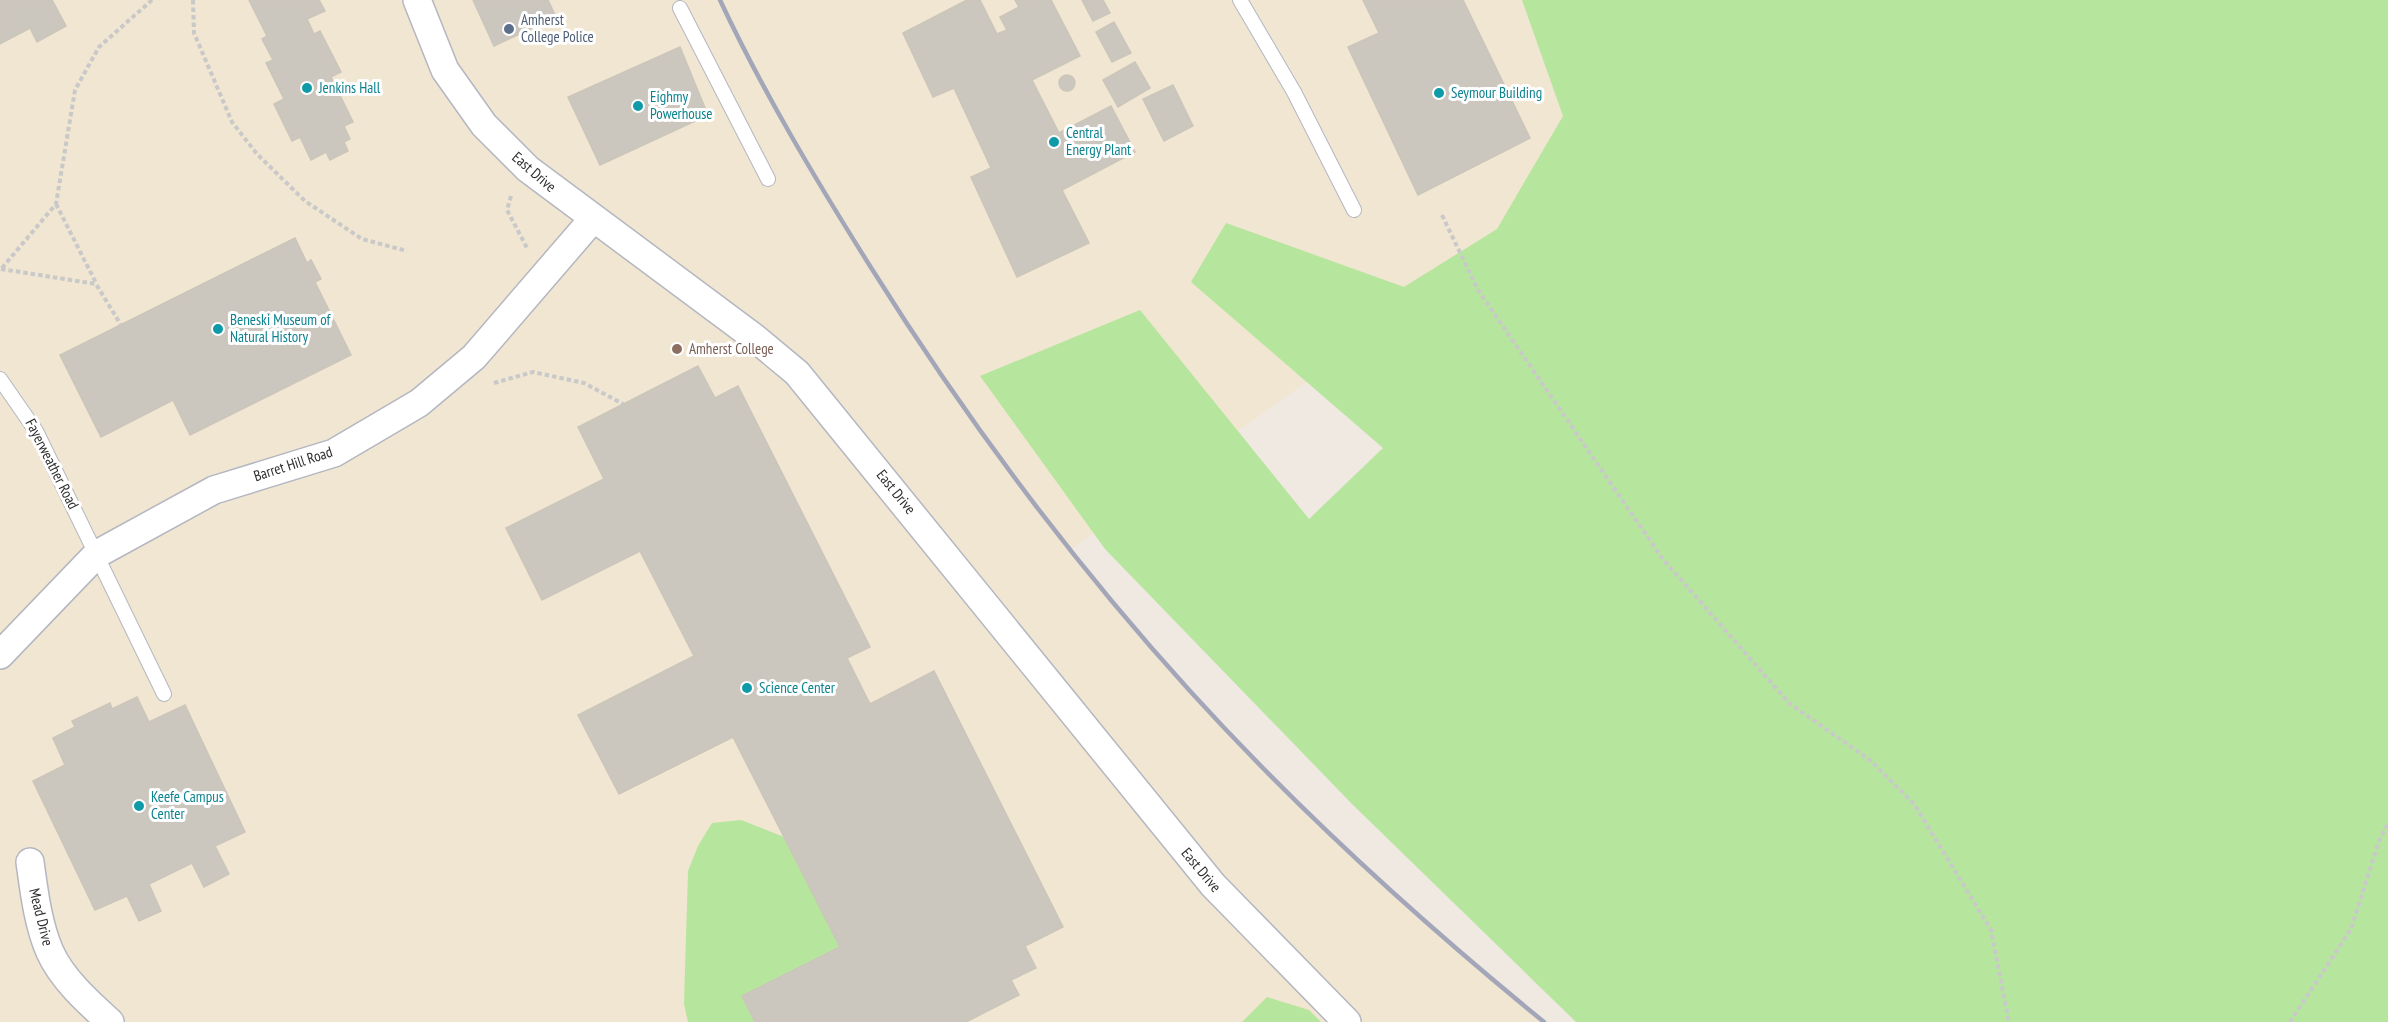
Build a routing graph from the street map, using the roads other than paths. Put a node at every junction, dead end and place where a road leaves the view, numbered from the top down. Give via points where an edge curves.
1 (417, 0) edge
2 (1240, 0) edge
3 (680, 8) dead end
4 (768, 179) dead end
5 (1354, 210) dead end
6 (592, 220) junction
7 (0, 379) edge
8 (97, 554) junction
9 (0, 656) edge
10 (164, 694) dead end
11 (30, 862) dead end
12 (110, 1022) edge
13 (1347, 1022) edge

1 - 6 street, East Drive via 445,70 484,124 528,169
2 - 5 lane via 1294,92
3 - 4 lane
6 - 8 street, Barret Hill Road via 474,357 419,403 334,453 214,490
6 - 13 street, East Drive via 797,373 1213,885
7 - 8 lane, Fayerweather Road via 36,431
8 - 9 street, Barret Hill Road
8 - 10 lane, Fayerweather Road
11 - 12 street, Mead Drive via 50,952 91,1005

